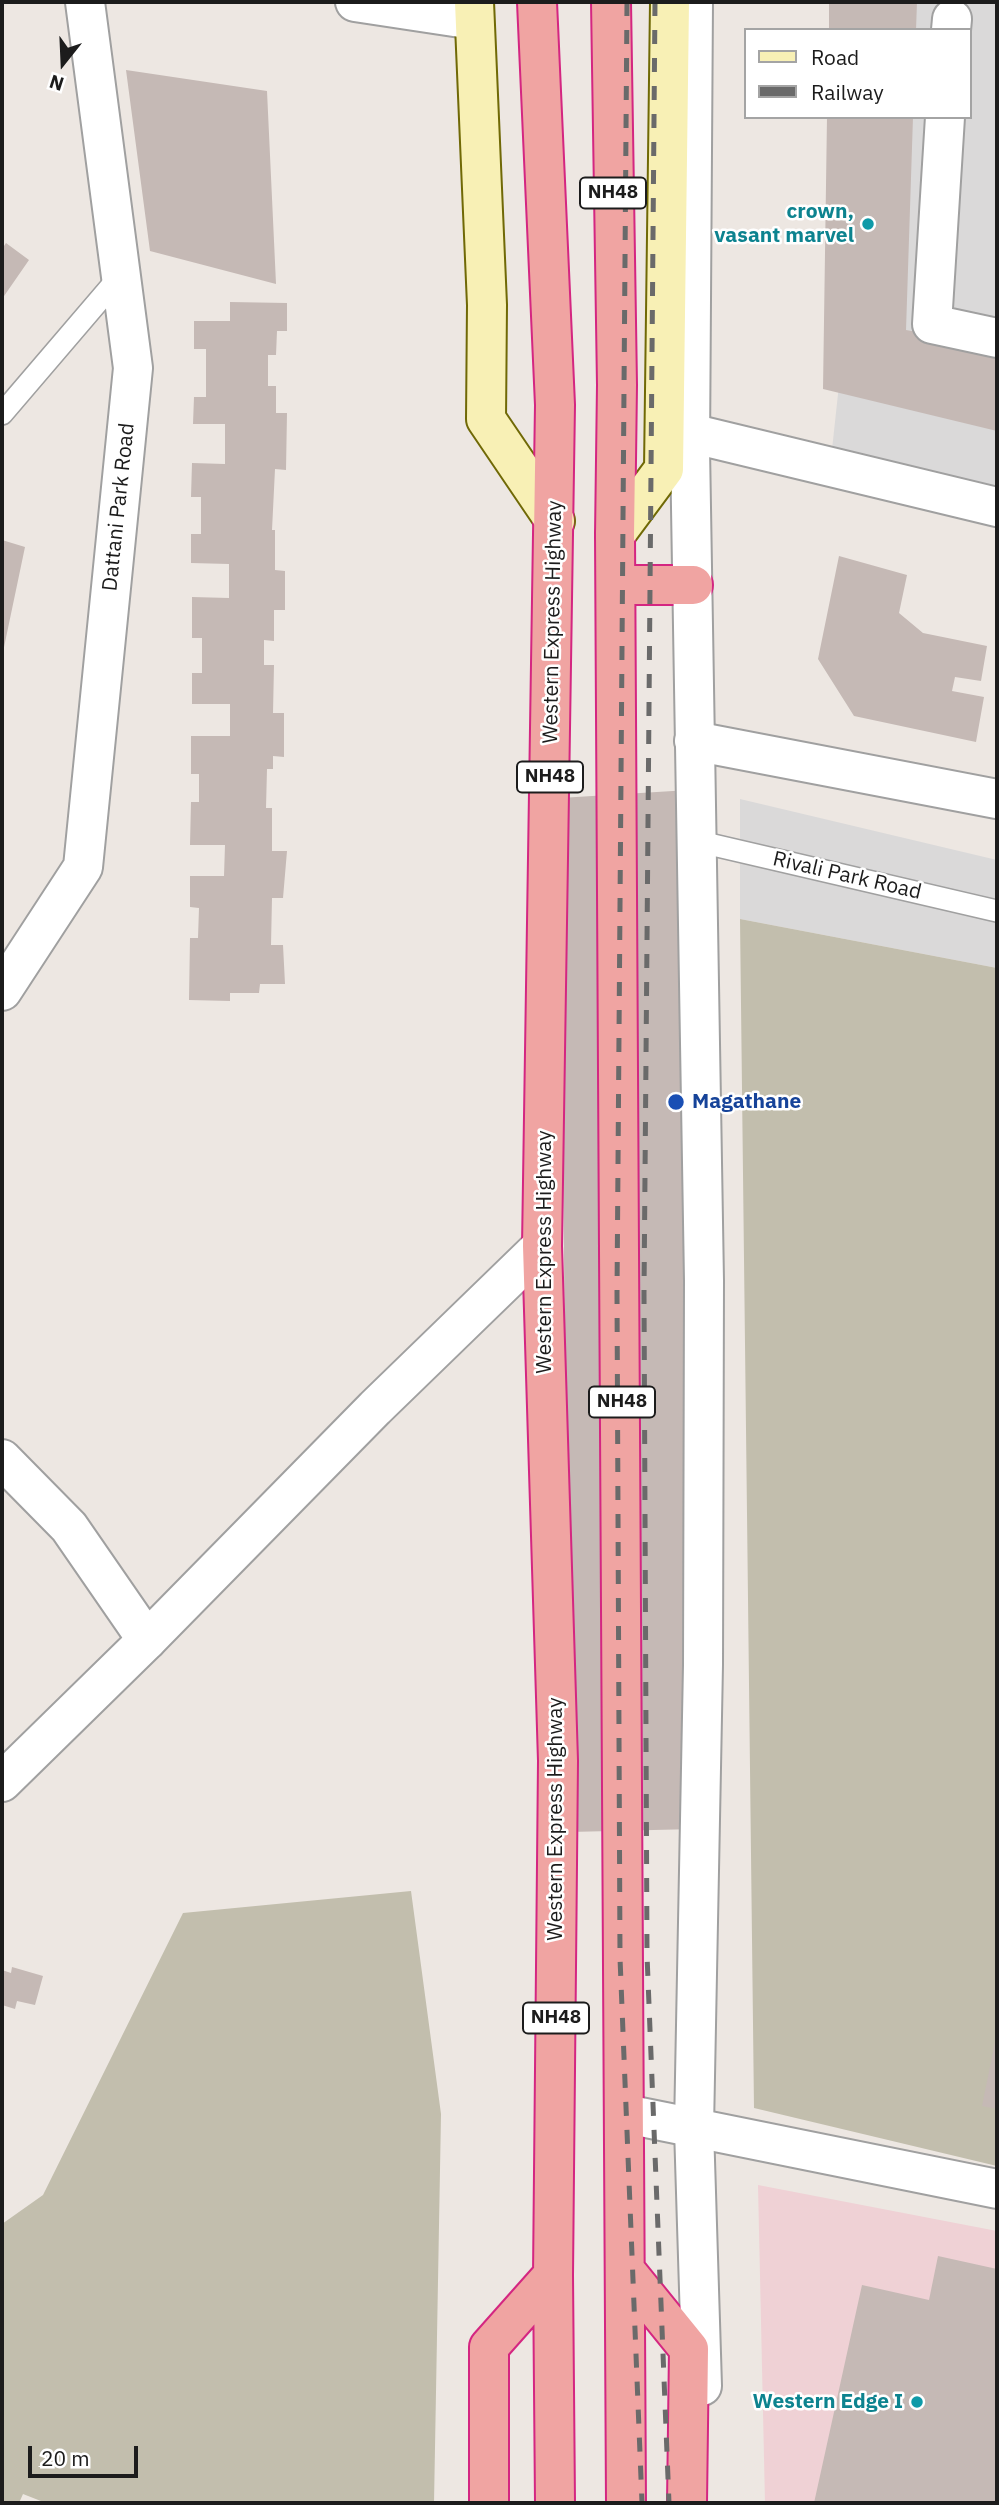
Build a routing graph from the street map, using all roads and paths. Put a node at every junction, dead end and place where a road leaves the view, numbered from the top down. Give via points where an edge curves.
1 (85, 2) edge
2 (355, 2) edge
3 (537, 2) edge
4 (611, 2) edge
5 (670, 2) edge
6 (693, 2) edge
7 (474, 11) edge
8 (945, 119) edge
9 (120, 275) junction
10 (997, 338) edge
11 (2, 414) edge
12 (678, 432) junction
13 (997, 507) edge
14 (555, 521) junction
15 (615, 535) junction
16 (617, 585) junction
17 (693, 585) junction
18 (694, 741) junction
19 (997, 799) edge
20 (696, 841) junction
21 (997, 911) edge
22 (2, 990) edge
23 (542, 1246) junction
24 (2, 1459) edge
25 (147, 1640) junction
26 (2, 1782) edge
27 (626, 2114) junction
28 (694, 2128) junction
29 (997, 2189) edge
30 (625, 2270) junction
31 (553, 2275) junction
32 (489, 2503) edge
33 (555, 2503) edge
34 (626, 2503) edge
35 (687, 2503) edge
36 (706, 2503) edge

1 - 9 street, Dattani Park Road
2 - 7 street
3 - 14 highway, Western Express Highway / NH48 via 553,312
4 - 15 highway, NH48
5 - 12 main road
6 - 12 street
7 - 14 main road via 487,305 486,419
8 - 10 street via 932,324
9 - 11 lane
9 - 22 street, Dattani Park Road via 133,368 83,867
12 - 13 street
12 - 15 main road via 664,470
12 - 17 street
14 - 23 highway, Western Express Highway / NH48
15 - 16 highway, NH48
16 - 17 highway
16 - 27 highway, NH48
17 - 18 street
18 - 19 street
18 - 20 street
20 - 21 lane, Rivali Park Road
20 - 28 street via 704,1651
23 - 25 street
23 - 31 highway, Western Express Highway / NH48 via 558,1761
24 - 25 street via 69,1527
25 - 26 street
27 - 28 street
27 - 30 highway, NH48
28 - 29 street
28 - 36 street
30 - 34 highway, NH48
30 - 35 highway via 688,2349
31 - 32 highway via 489,2347
31 - 33 highway, Western Express Highway / NH48

